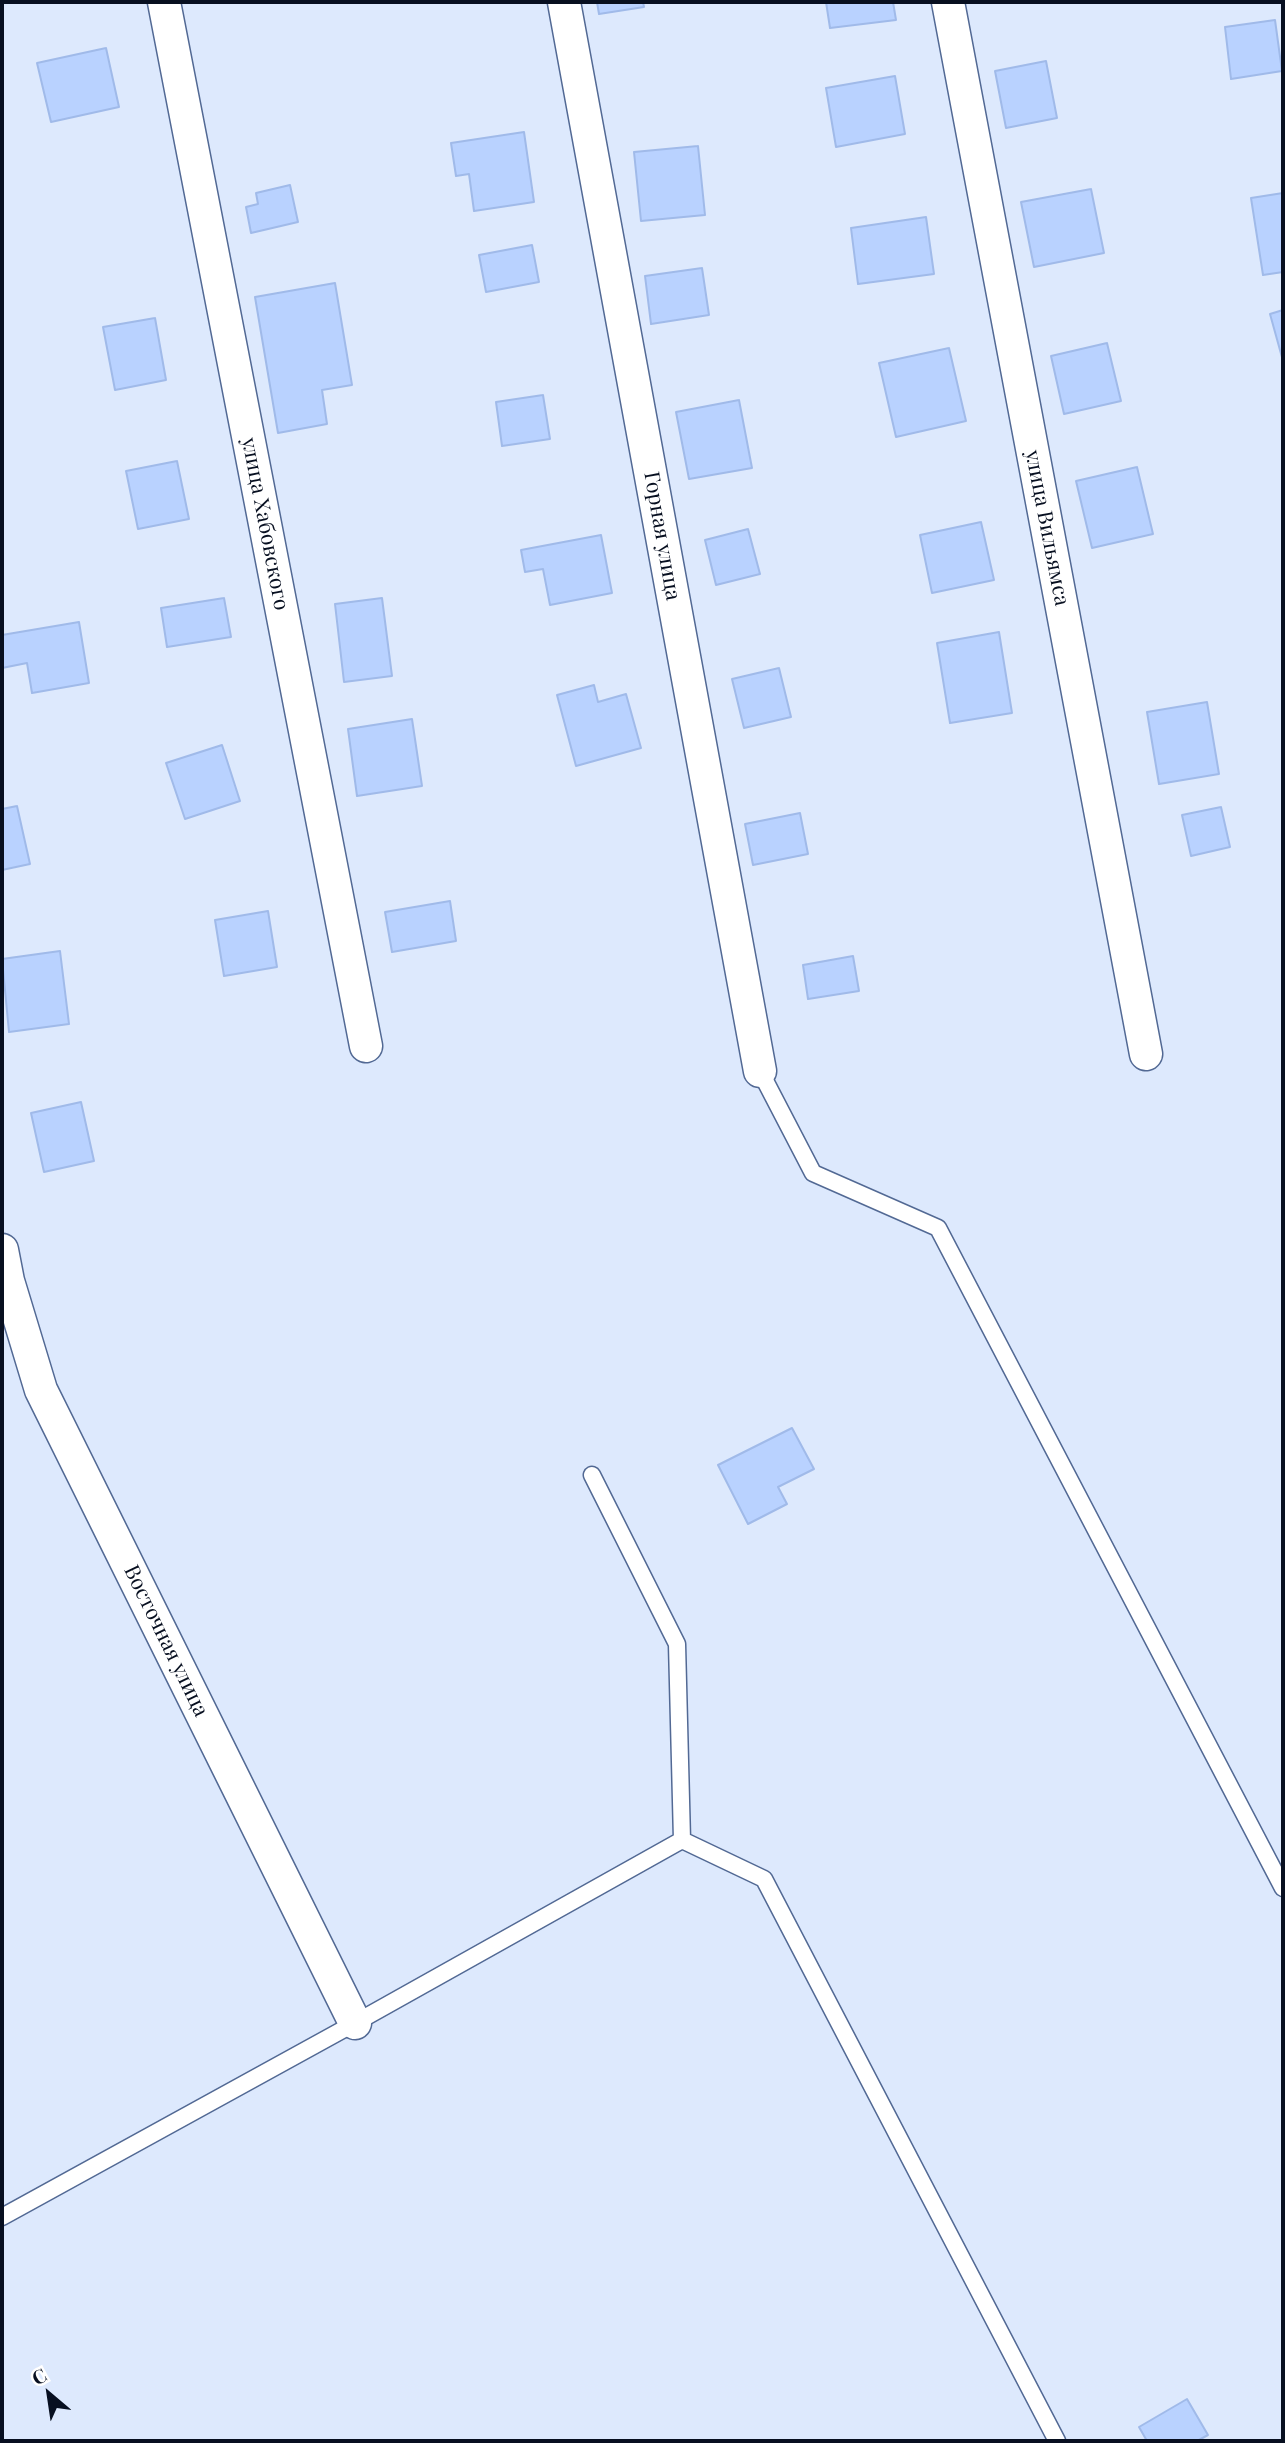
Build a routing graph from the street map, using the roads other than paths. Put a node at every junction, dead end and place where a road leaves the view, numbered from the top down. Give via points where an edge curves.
1 (164, 2) edge
2 (564, 2) edge
3 (948, 2) edge
4 (366, 1046) dead end
5 (1146, 1054) dead end
6 (760, 1071) joint
7 (2, 1250) edge
8 (592, 1475) dead end
9 (682, 1840) junction
10 (1283, 1888) edge
11 (355, 2023) junction
12 (2, 2217) edge
13 (1057, 2441) edge

1 - 4 street, улица Хабовского
2 - 6 street, Горная улица
3 - 5 street, улица Вильямса
6 - 10 lane via 813,1173 938,1228
7 - 11 street, Восточная улица via 41,1390
8 - 9 lane via 677,1644
9 - 11 lane
9 - 13 lane via 764,1879
11 - 12 lane

